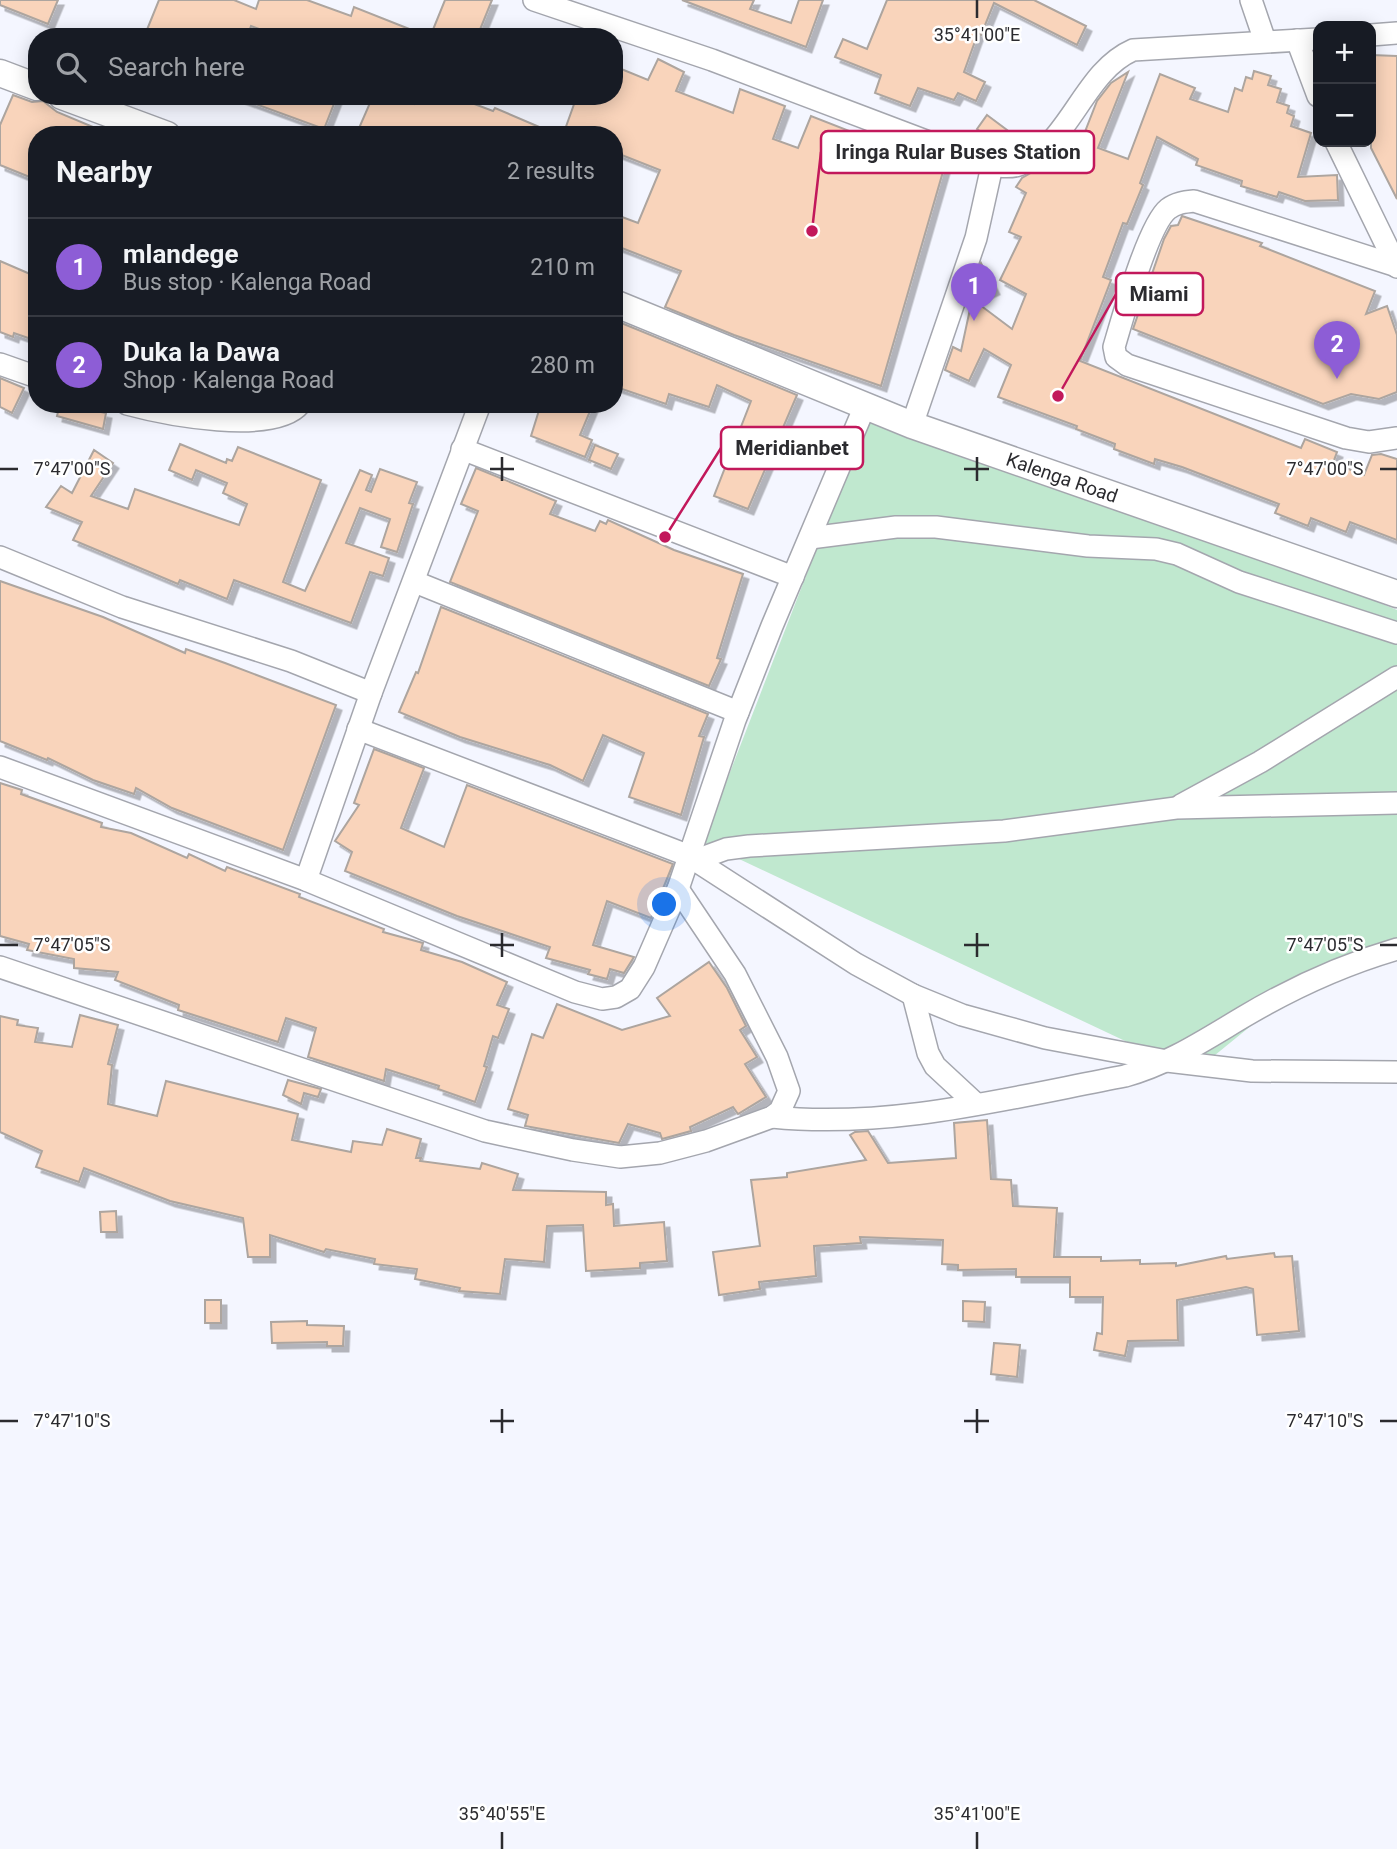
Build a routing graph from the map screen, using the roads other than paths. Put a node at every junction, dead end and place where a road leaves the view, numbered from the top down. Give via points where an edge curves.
1 (534, 0) edge
2 (1256, 4) edge
3 (617, 28) edge
4 (623, 30) edge
5 (1397, 33) edge
6 (1376, 35) edge
7 (1308, 39) edge
8 (1265, 41) junction
9 (0, 74) edge
10 (28, 84) edge
11 (1316, 84) edge
12 (86, 105) edge
13 (143, 126) edge
14 (1338, 147) edge
15 (992, 166) junction
16 (1397, 266) edge
17 (623, 307) edge
18 (0, 364) edge
19 (28, 374) edge
20 (866, 406) junction
21 (173, 413) edge
22 (291, 413) edge
23 (476, 413) edge
24 (912, 425) junction
25 (1397, 438) edge
26 (461, 449) junction
27 (810, 538) junction
28 (0, 557) edge
29 (793, 577) junction
30 (415, 582) junction
31 (1397, 594) edge
32 (1397, 634) edge
33 (1397, 677) edge
34 (371, 693) junction
35 (738, 712) junction
36 (358, 729) junction
37 (0, 767) edge
38 (1397, 803) edge
39 (1176, 808) junction
40 (692, 858) junction
41 (306, 880) junction
42 (678, 888) junction
43 (1397, 949) edge
44 (0, 967) edge
45 (913, 995) junction
46 (1167, 1061) junction
47 (1397, 1072) edge
48 (976, 1104) junction
49 (772, 1118) junction

1 - 3 street
2 - 8 street
4 - 15 street
5 - 6 street
7 - 8 street
7 - 11 street
8 - 15 street via 1122,54 1055,137 1020,164
9 - 10 main road
12 - 13 main road
14 - 16 street
15 - 24 street via 976,238
16 - 25 street via 1194,201 1179,203 1165,211 1145,252 1114,348 1116,357 1127,365 1270,415 1369,442
17 - 20 main road, Kalenga Road
18 - 19 street
20 - 24 main road, Kalenga Road
20 - 27 street
21 - 22 street via 265,421
23 - 26 street
24 - 31 main road, Kalenga Road
26 - 29 street
26 - 30 street
27 - 29 street
27 - 32 street via 936,527 1088,546 1156,549 1239,582
28 - 34 street via 122,607 291,661
29 - 35 street
30 - 34 street
30 - 35 street
33 - 39 street
34 - 36 street
35 - 40 street
36 - 40 street
36 - 41 street
37 - 41 street
38 - 39 street
39 - 40 street via 1004,831 749,846
40 - 42 street
40 - 45 street via 856,964
41 - 42 street via 575,992 602,999 630,989
42 - 49 street via 735,974 784,1074 787,1099
43 - 46 street via 1321,975
44 - 49 street via 485,1131 573,1150 620,1157 660,1153
45 - 46 street via 962,1015 1036,1035
45 - 48 street via 935,1066
46 - 47 street via 1252,1071
46 - 48 street via 1125,1076
48 - 49 street via 847,1119

